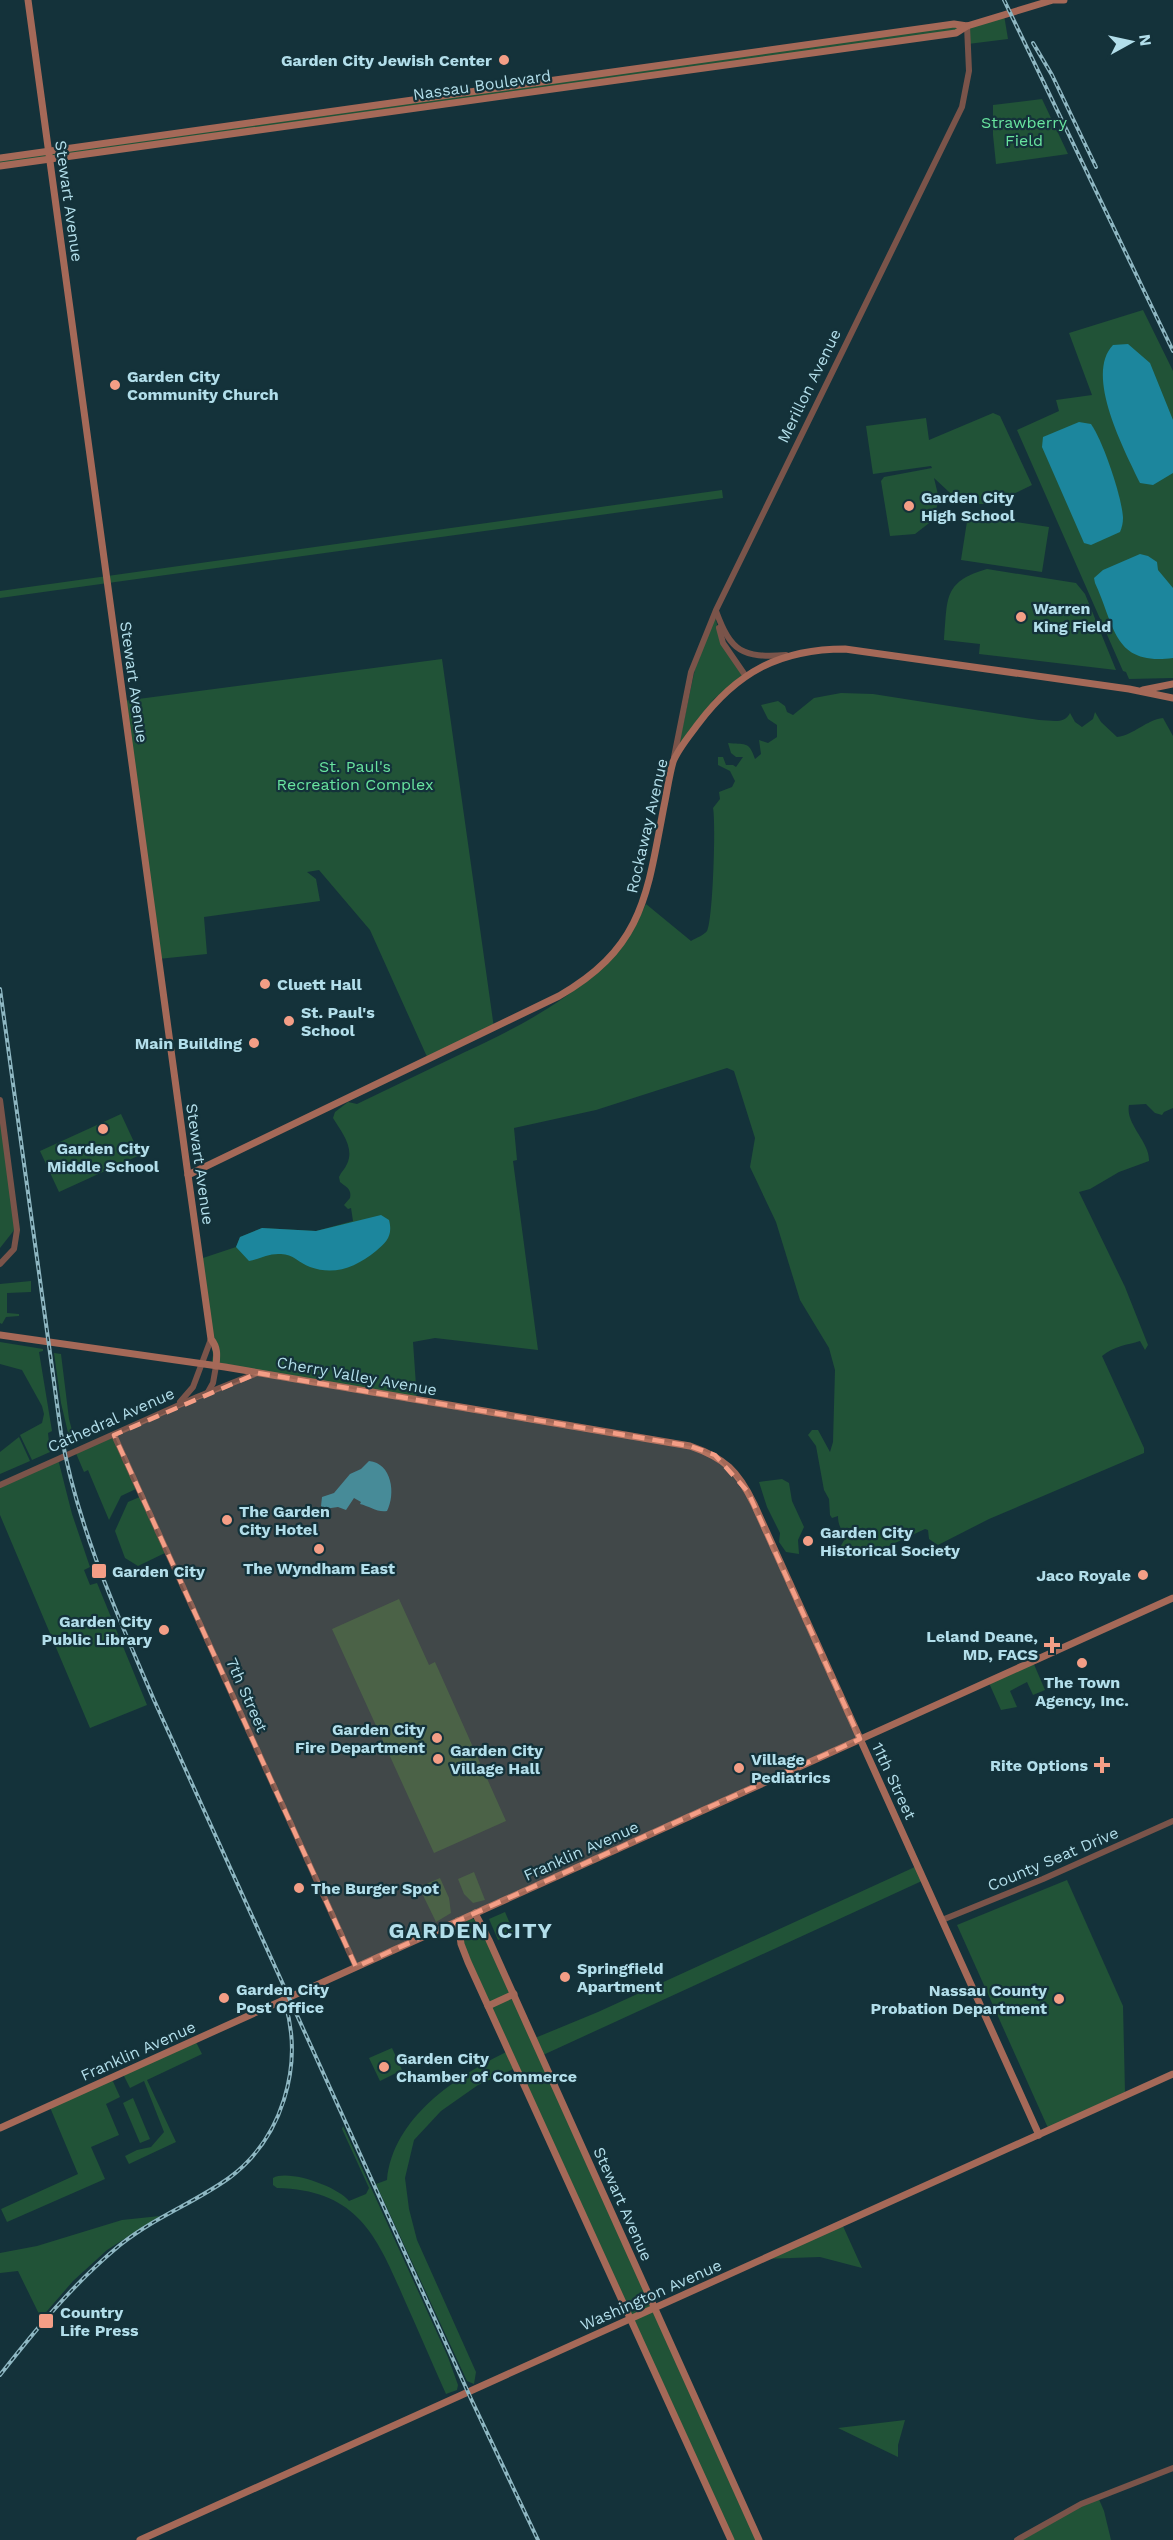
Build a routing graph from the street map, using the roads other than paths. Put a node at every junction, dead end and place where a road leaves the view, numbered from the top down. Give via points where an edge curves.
1 (28, 0) edge
2 (1053, 0) edge
3 (1065, 0) edge
4 (967, 26) junction
5 (49, 155) junction
6 (0, 158) edge
7 (0, 166) edge
8 (716, 610) junction
9 (791, 655) junction
10 (745, 675) junction
11 (1173, 684) edge
12 (1136, 690) junction
13 (1173, 697) edge
14 (674, 760) junction
15 (0, 1100) edge
16 (188, 1175) junction
17 (0, 1264) edge
18 (0, 1335) edge
19 (211, 1339) junction
20 (202, 1364) junction
21 (216, 1366) junction
22 (258, 1373) junction
23 (208, 1392) junction
24 (173, 1408) junction
25 (114, 1435) junction
26 (708, 1452) joint
27 (0, 1485) edge
28 (1173, 1598) edge
29 (860, 1739) junction
30 (1173, 1821) edge
31 (475, 1913) junction
32 (942, 1920) junction
33 (458, 1921) junction
34 (356, 1967) junction
35 (514, 1994) junction
36 (488, 2006) junction
37 (1173, 2074) edge
38 (0, 2128) edge
39 (1039, 2135) junction
40 (655, 2308) junction
41 (630, 2319) junction
42 (1173, 2468) edge
43 (140, 2540) edge
44 (731, 2540) edge
45 (759, 2540) edge
46 (1017, 2540) edge

1 - 5 main road, Stewart Avenue
2 - 3 main road, Nassau Boulevard
2 - 4 main road, Nassau Boulevard
4 - 5 main road, Nassau Boulevard via 954,24
4 - 8 street, Merillon Avenue via 969,71 962,107
5 - 6 main road, Nassau Boulevard
5 - 7 main road, Nassau Boulevard
5 - 16 main road, Stewart Avenue
8 - 9 street via 728,640 742,652 758,656
8 - 10 street via 723,643
8 - 14 street, Merillon Avenue via 691,672
9 - 10 main road, Rockaway Avenue
9 - 12 main road, Rockaway Avenue via 845,649
10 - 14 main road, Rockaway Avenue via 713,705
11 - 12 main road, Rockaway Avenue
12 - 13 main road, Rockaway Avenue
14 - 16 main road, Rockaway Avenue via 642,906 623,941 587,978 548,1002
15 - 17 street via 17,1230 14,1249
16 - 19 main road, Stewart Avenue
18 - 20 main road, Cherry Valley Avenue
19 - 20 street
19 - 21 main road, Stewart Avenue via 217,1348
20 - 21 main road, Cherry Valley Avenue
20 - 24 street via 194,1387
21 - 22 main road, Cherry Valley Avenue
21 - 23 street
22 - 23 street, Cathedral Avenue
22 - 26 main road, Cherry Valley Avenue
23 - 24 street, Cathedral Avenue
24 - 25 street, Cathedral Avenue
25 - 27 street, Cathedral Avenue
25 - 34 street, 7th Street
26 - 29 main road, 11th Street via 731,1467 748,1492
28 - 29 main road, Franklin Avenue
29 - 31 main road, Franklin Avenue
29 - 32 main road, 11th Street
30 - 32 street, County Seat Drive via 1043,1880
31 - 33 main road, Franklin Avenue
31 - 35 main road, Stewart Avenue
32 - 39 main road, 11th Street
33 - 34 main road, Franklin Avenue
33 - 36 main road via 463,1952
34 - 38 main road, Franklin Avenue
35 - 36 main road
35 - 40 main road, Stewart Avenue
36 - 41 main road
37 - 39 main road, Washington Avenue
39 - 40 main road, Washington Avenue
40 - 41 main road, Washington Avenue
40 - 45 main road, Stewart Avenue
41 - 43 main road, Washington Avenue
41 - 44 main road
42 - 46 street via 1081,2504

